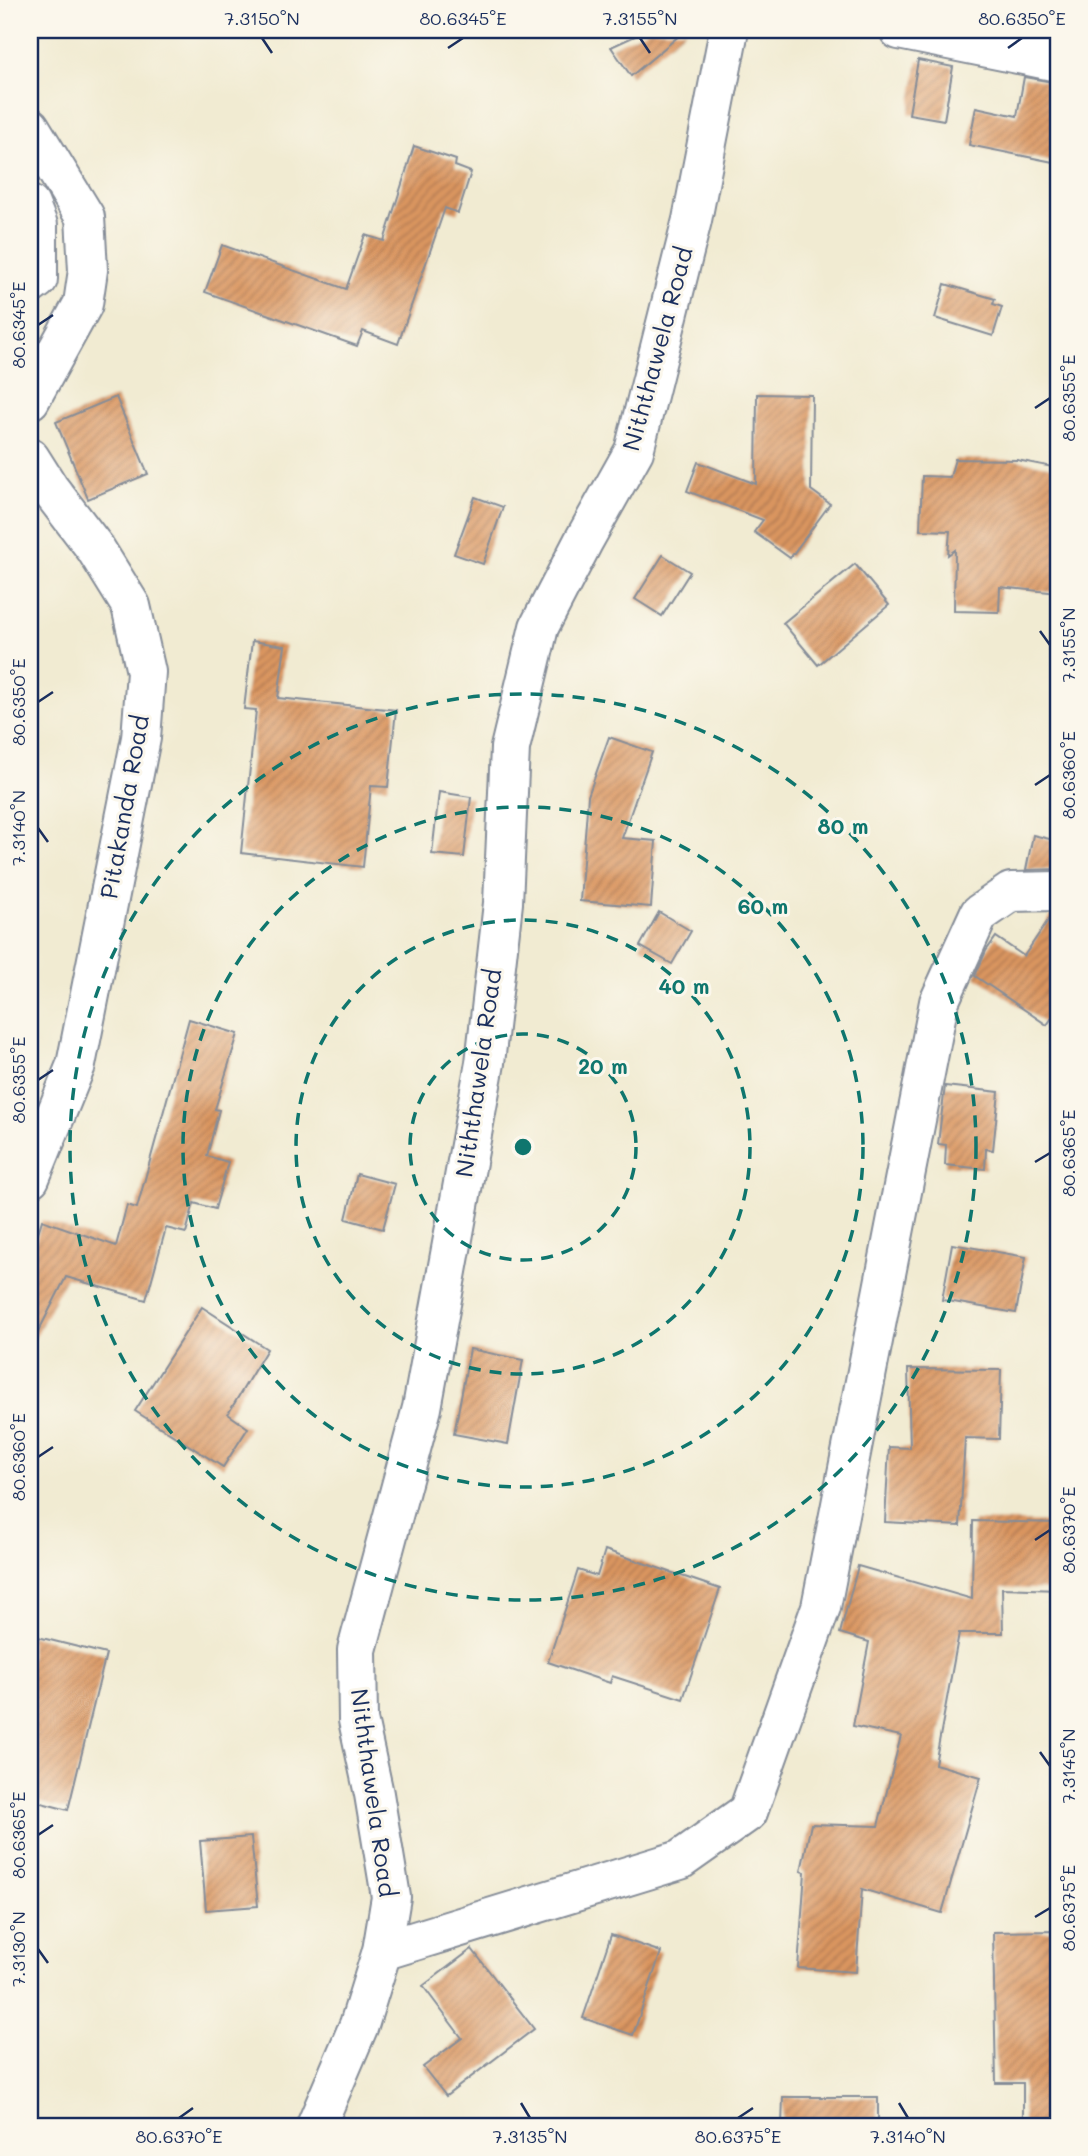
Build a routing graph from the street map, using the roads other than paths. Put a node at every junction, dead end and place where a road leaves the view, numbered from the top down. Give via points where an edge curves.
1 (729, 30) edge
2 (899, 30) edge
3 (1058, 62) edge
4 (30, 127) edge
5 (30, 205) edge
6 (30, 285) edge
7 (30, 400) edge
8 (30, 458) edge
9 (1058, 891) edge
10 (30, 1178) edge
11 (382, 1951) junction
12 (316, 2126) edge

1 - 11 street, Niththawela Road via 692,220 634,451 539,627 510,748 503,902 485,1063 422,1408 358,1650 358,1720 391,1897
2 - 3 street
4 - 7 street via 85,217 88,270 83,304
5 - 6 street via 38,225 38,279
8 - 10 street, Pitakanda Road via 131,606 146,672 141,738 76,1065
9 - 11 street via 1011,892 979,914 939,1002 821,1607 748,1812 680,1860
11 - 12 street, Niththawela Road via 359,2025

